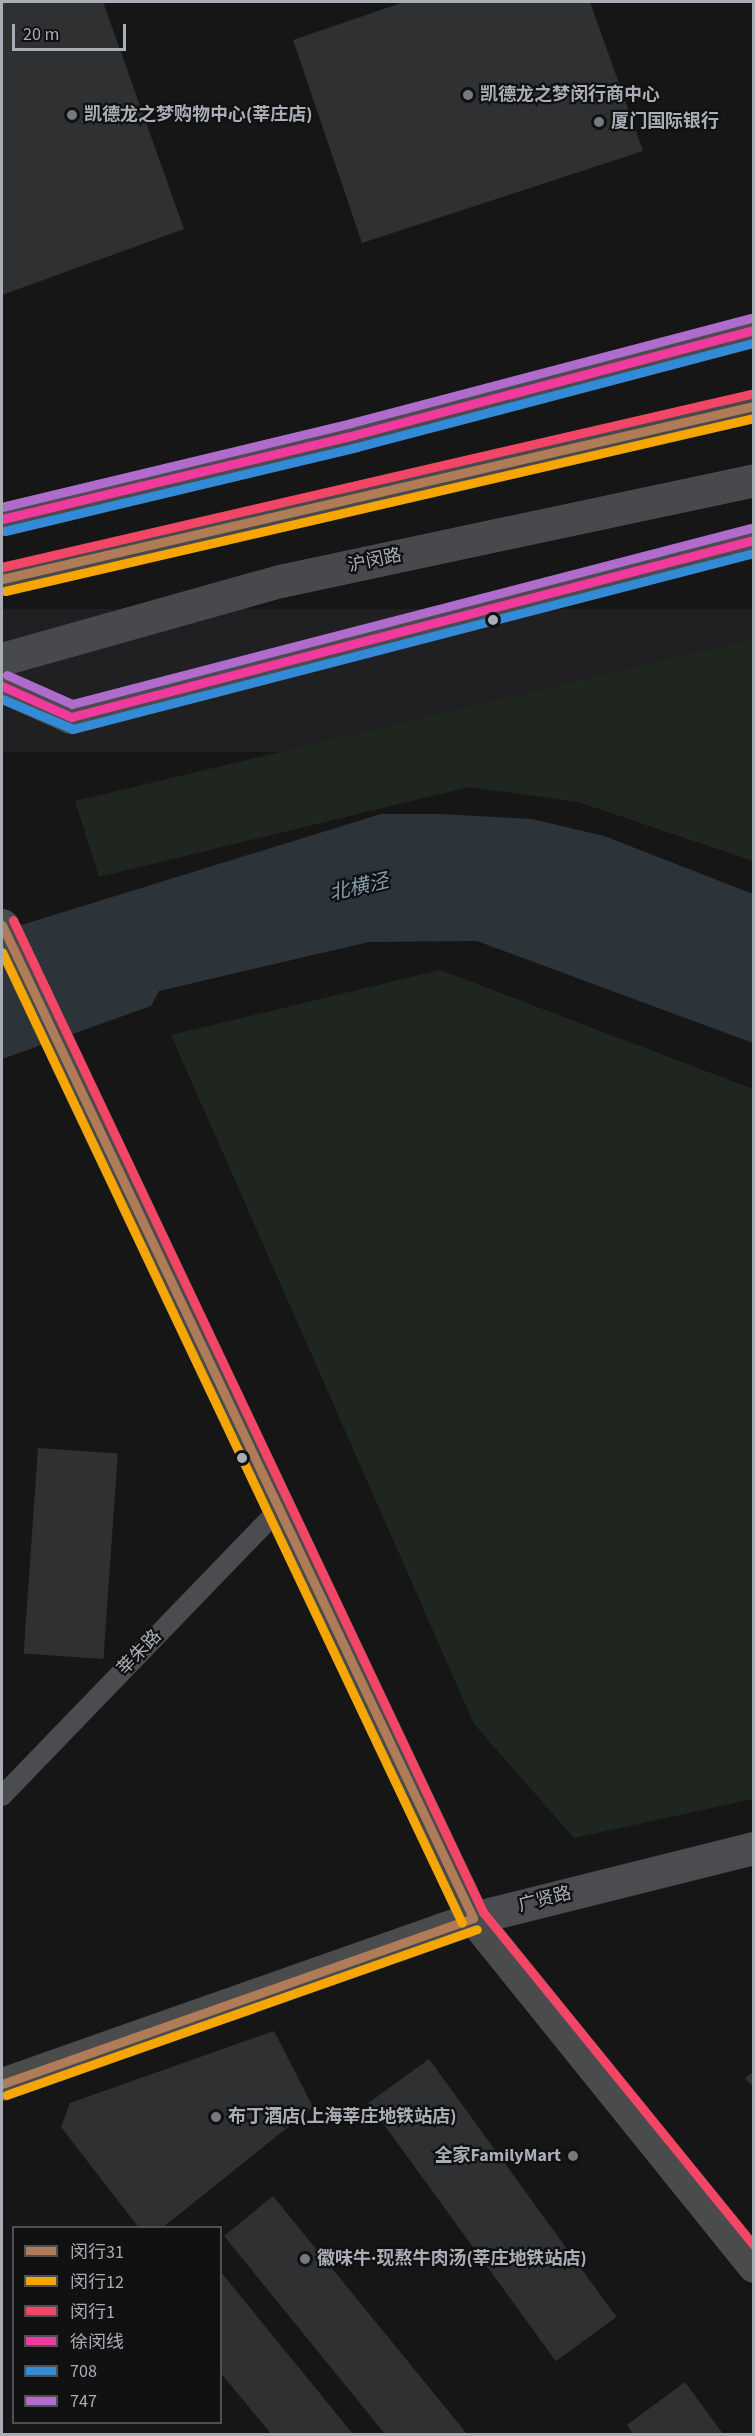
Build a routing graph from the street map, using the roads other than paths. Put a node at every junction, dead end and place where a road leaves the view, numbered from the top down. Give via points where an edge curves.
1 (753, 330) edge
2 (753, 406) edge
3 (753, 480) edge
4 (2, 519) edge
5 (753, 540) edge
6 (2, 579) edge
7 (2, 659) edge
8 (2, 686) edge
9 (2, 925) edge
10 (278, 1510) junction
11 (2, 1796) edge
12 (753, 1848) edge
13 (473, 1918) junction
14 (2, 2084) edge
15 (753, 2266) edge

1 - 4 street via 354,435
2 - 6 highway
3 - 7 highway, 沪闵路 via 280,581
5 - 8 street via 71,717
9 - 10 street
10 - 11 lane, 莘朱路
10 - 13 street
12 - 13 street, 广贤路
13 - 14 street, 广贤路
13 - 15 street

